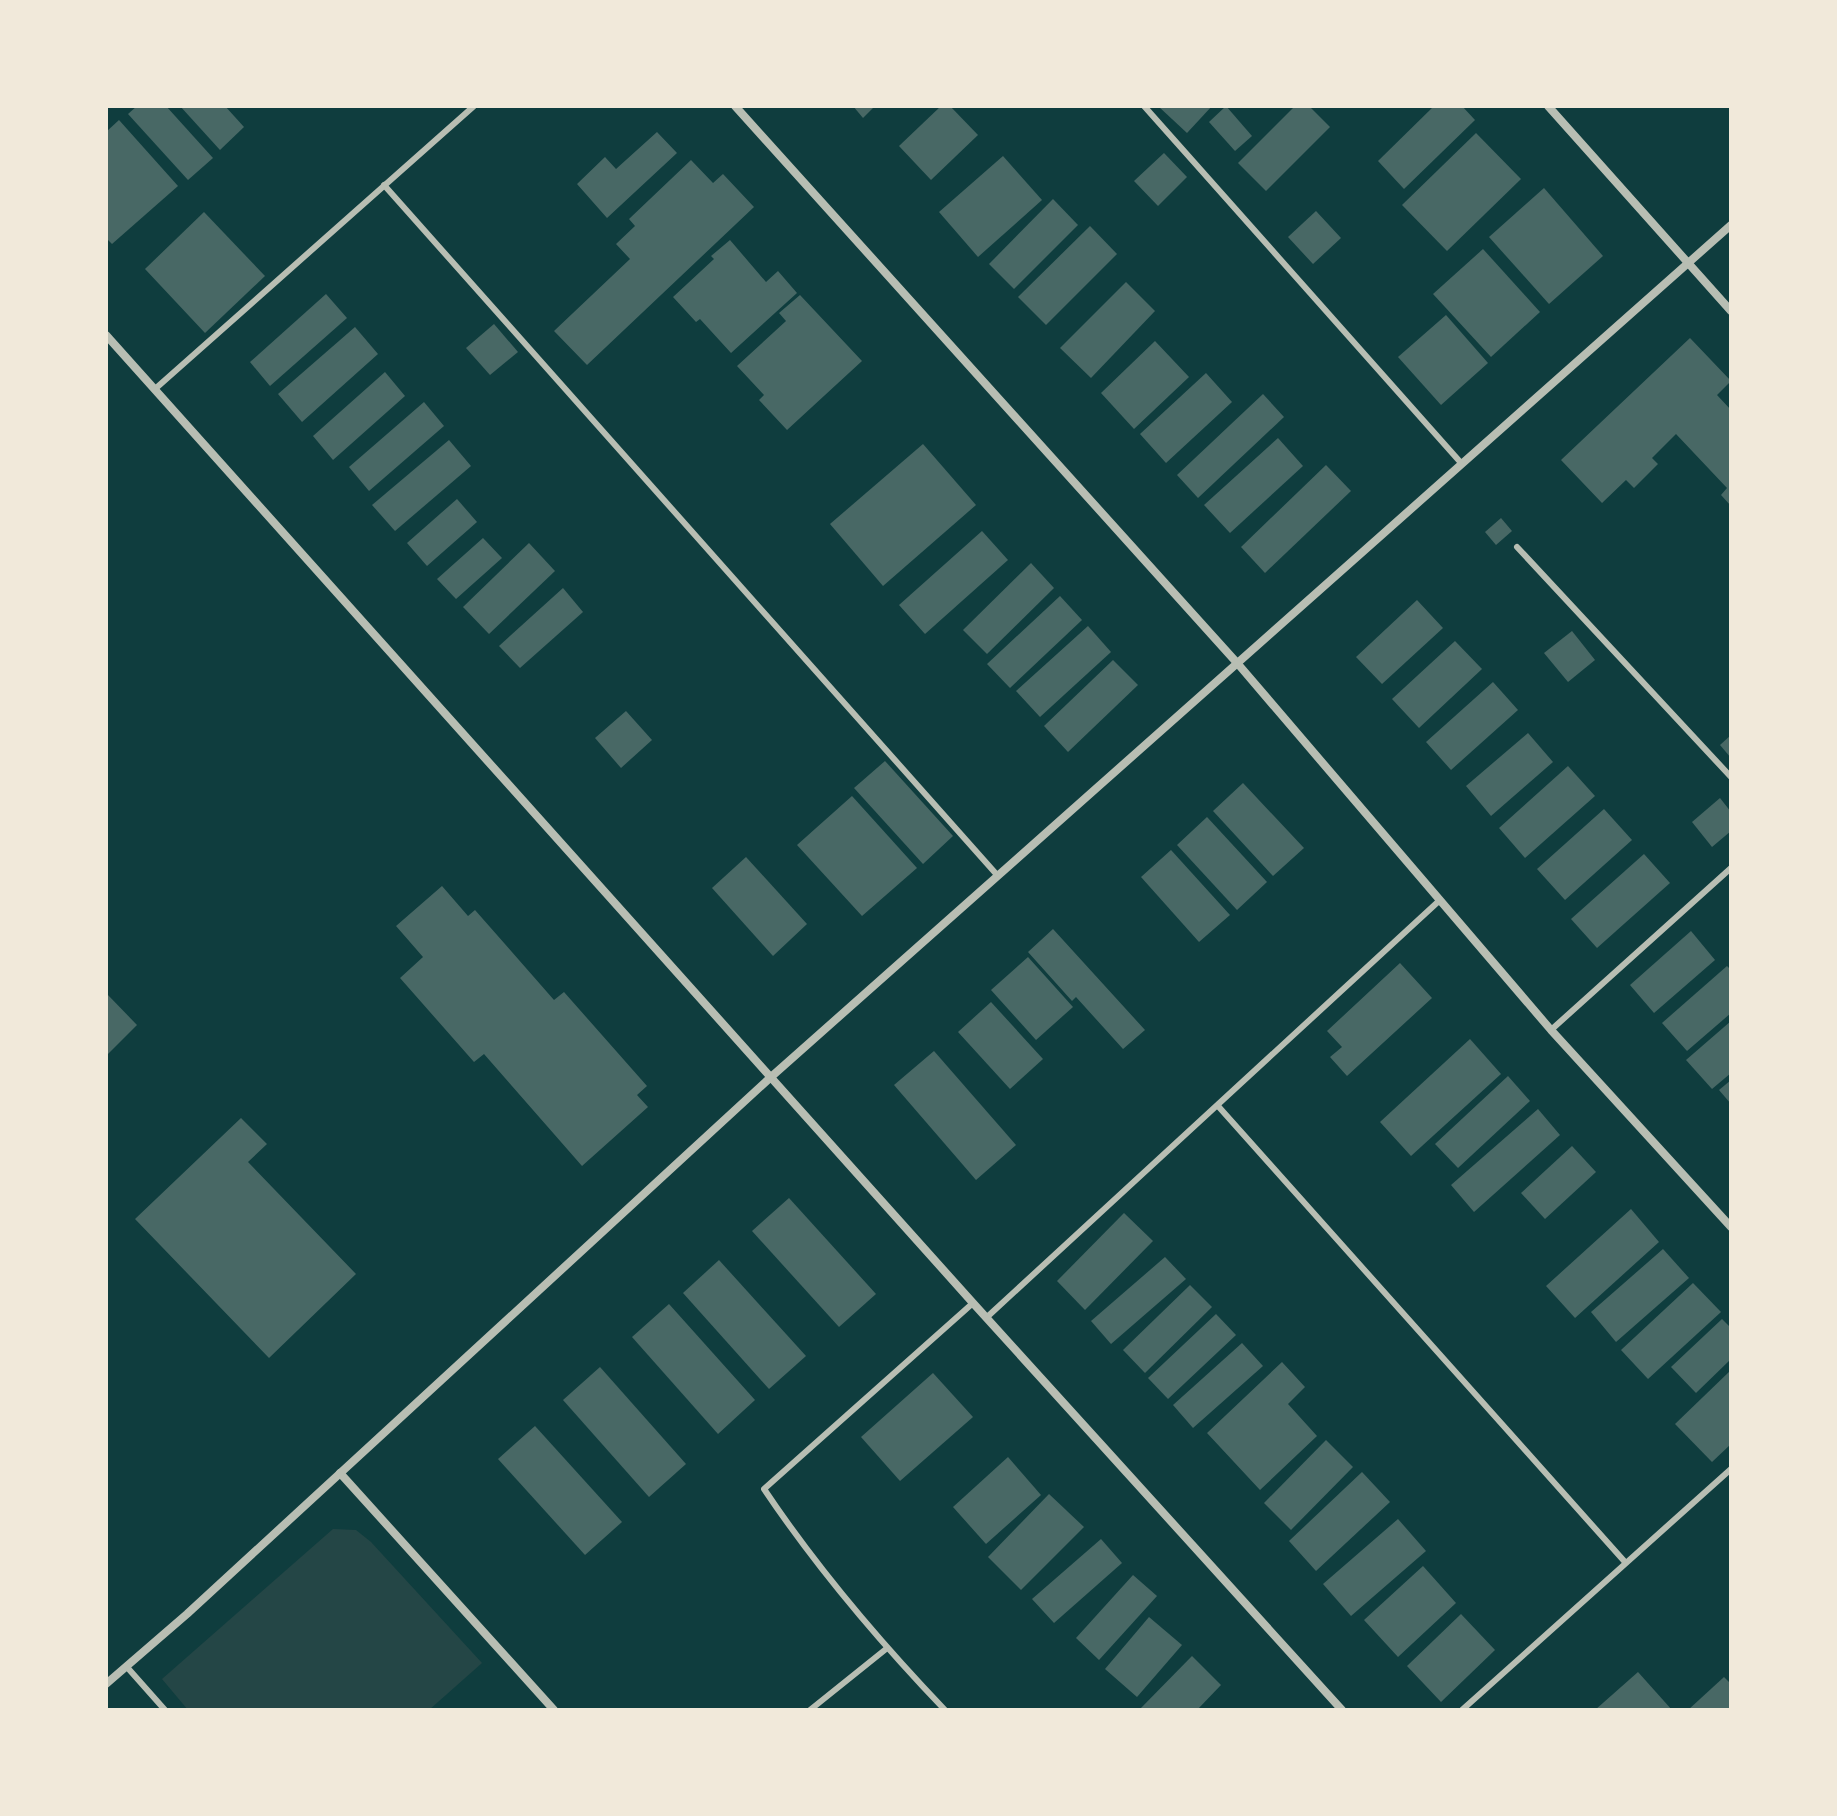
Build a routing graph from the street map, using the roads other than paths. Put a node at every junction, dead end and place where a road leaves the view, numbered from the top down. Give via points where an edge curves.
1 (474, 106) edge
2 (735, 106) edge
3 (1144, 106) edge
4 (1548, 106) edge
5 (384, 185) junction
6 (1731, 225) edge
7 (1688, 263) junction
8 (1731, 311) edge
9 (106, 335) edge
10 (155, 389) junction
11 (1462, 464) junction
12 (1517, 547) dead end
13 (1238, 664) junction
14 (1731, 777) edge
15 (1731, 868) edge
16 (998, 876) junction
17 (1440, 900) junction
18 (1551, 1030) junction
19 (771, 1077) junction
20 (1218, 1106) junction
21 (1731, 1227) edge
22 (973, 1303) junction
23 (986, 1318) junction
24 (1731, 1469) edge
25 (340, 1473) junction
26 (1625, 1562) junction
27 (886, 1649) junction
28 (126, 1666) junction
29 (106, 1684) edge
30 (165, 1710) edge
31 (554, 1710) edge
32 (810, 1710) edge
33 (945, 1710) edge
34 (1342, 1710) edge
35 (1462, 1710) edge

1 - 5 lane
2 - 13 street
3 - 11 lane
4 - 7 street
5 - 10 lane
5 - 16 lane
6 - 7 street
7 - 8 street
7 - 11 street
9 - 10 street
10 - 19 street
11 - 13 street
12 - 14 lane
13 - 16 street
13 - 17 street
15 - 18 lane
16 - 19 street
17 - 18 street
17 - 20 lane
18 - 21 street
19 - 22 street
19 - 25 street
20 - 23 lane
20 - 26 lane
22 - 23 street
22 - 27 lane via 764,1489
23 - 34 street
24 - 26 lane
25 - 28 street
25 - 31 street
26 - 35 lane
27 - 32 lane
27 - 33 lane
28 - 29 street
28 - 30 lane

